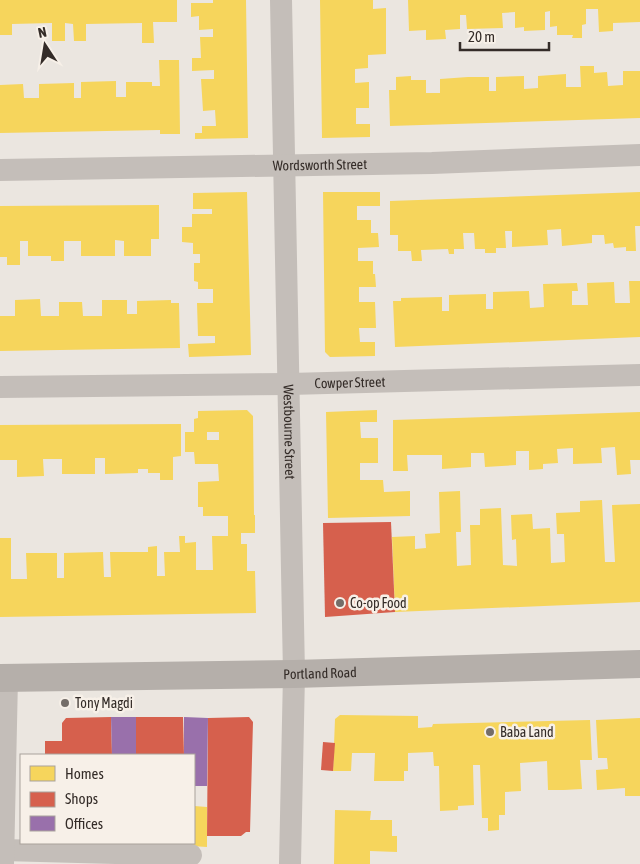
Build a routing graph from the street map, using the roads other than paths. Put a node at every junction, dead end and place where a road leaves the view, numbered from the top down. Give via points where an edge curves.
1 (281, 0) edge
2 (640, 155) edge
3 (283, 165) junction
4 (0, 170) edge
5 (640, 375) edge
6 (289, 384) junction
7 (0, 387) edge
8 (640, 664) edge
9 (294, 674) junction
10 (4, 678) edge
11 (191, 855) dead end
12 (3, 857) edge
13 (290, 864) edge

1 - 3 street, Westbourne Street
2 - 3 street, Wordsworth Street
3 - 4 street, Wordsworth Street
3 - 6 street, Westbourne Street
5 - 6 street, Cowper Street
6 - 7 street, Cowper Street
6 - 9 street, Westbourne Street
8 - 9 street, Portland Road
9 - 10 street, Portland Road
9 - 13 street, Westbourne Street
10 - 12 street
11 - 12 street

